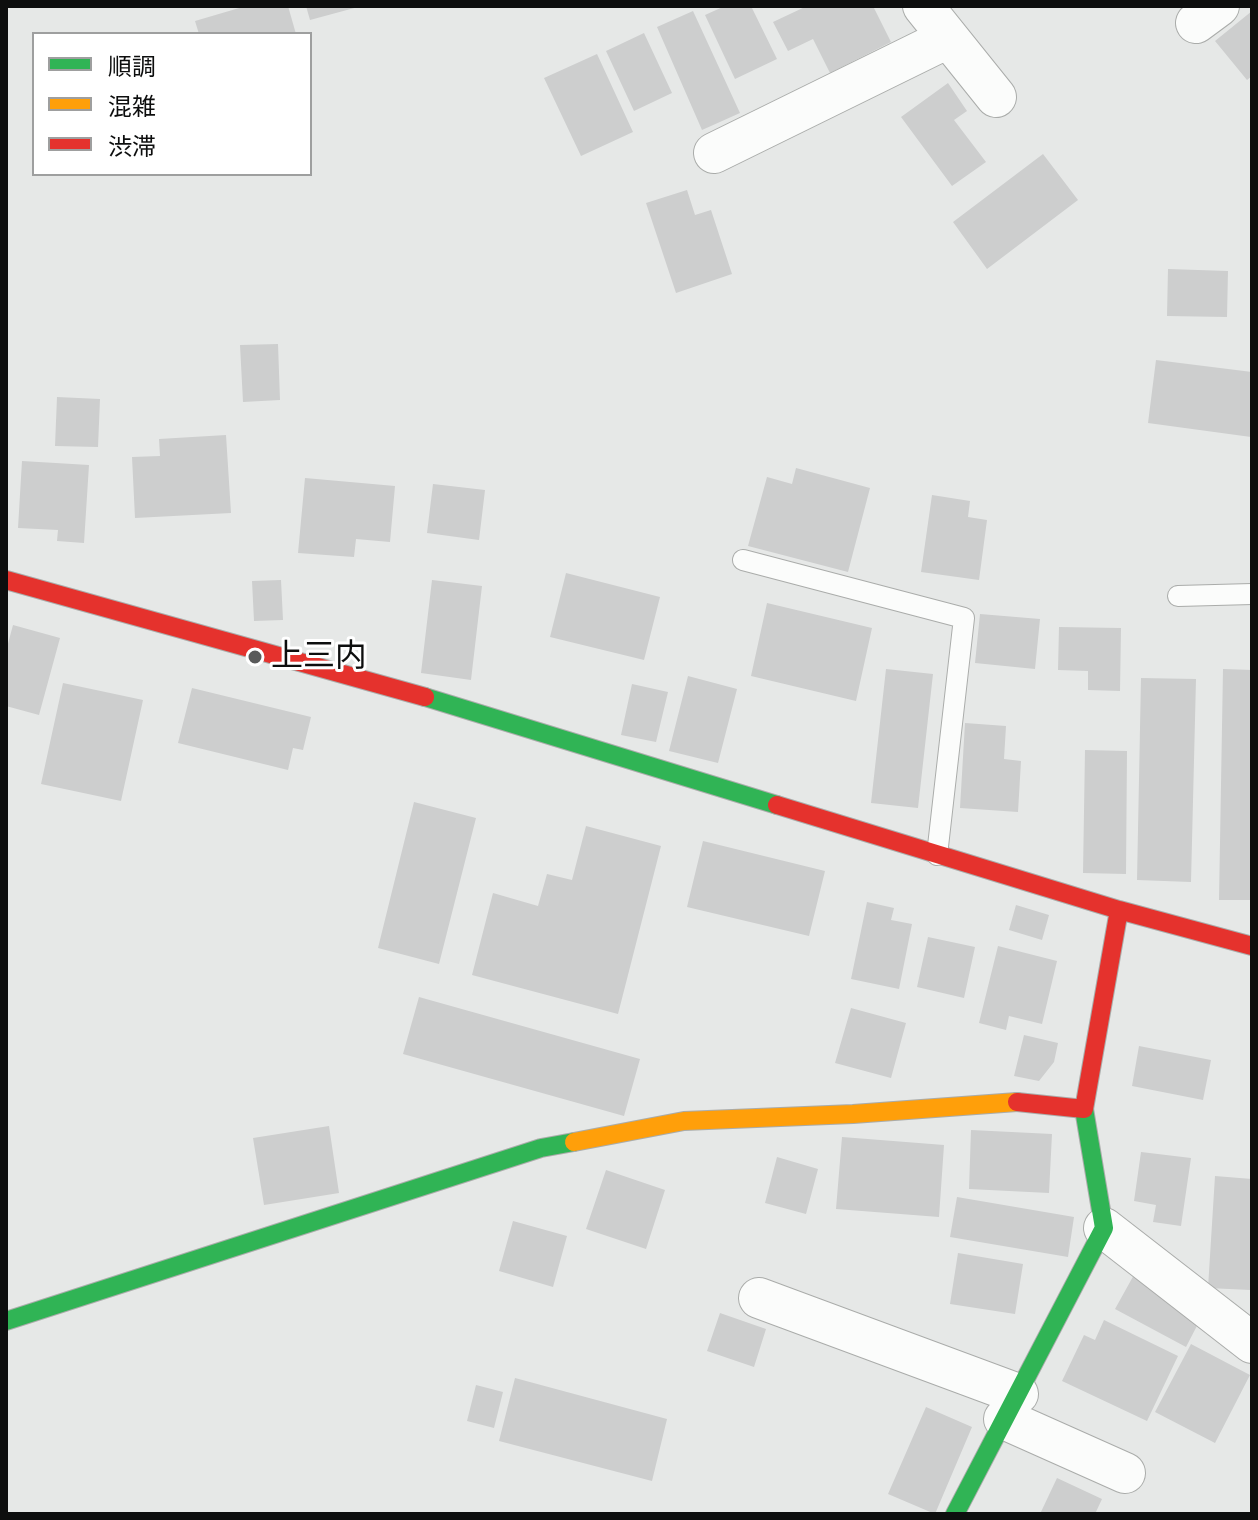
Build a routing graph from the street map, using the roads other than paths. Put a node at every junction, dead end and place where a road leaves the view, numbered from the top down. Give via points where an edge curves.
1 (923, 6) edge
2 (948, 38) junction
3 (996, 97) dead end
4 (714, 153) dead end
5 (743, 560) dead end
6 (6, 580) edge
7 (1252, 594) edge
8 (1178, 596) dead end
9 (937, 855) junction
10 (1119, 910) junction
11 (1252, 946) edge
12 (1084, 1109) junction
13 (1104, 1228) junction
14 (759, 1298) dead end
15 (6, 1321) edge
16 (1252, 1343) edge
17 (1011, 1406) junction
18 (1125, 1473) dead end
19 (955, 1514) edge

1 - 2 street
2 - 3 street
2 - 4 street
5 - 9 lane via 964,618
6 - 9 street via 365,679
7 - 8 lane
9 - 10 street
10 - 11 street
10 - 12 street
12 - 13 street
12 - 15 street via 1015,1102 684,1121 555,1145
13 - 16 street
13 - 17 street
14 - 17 street
17 - 18 street
17 - 19 street

